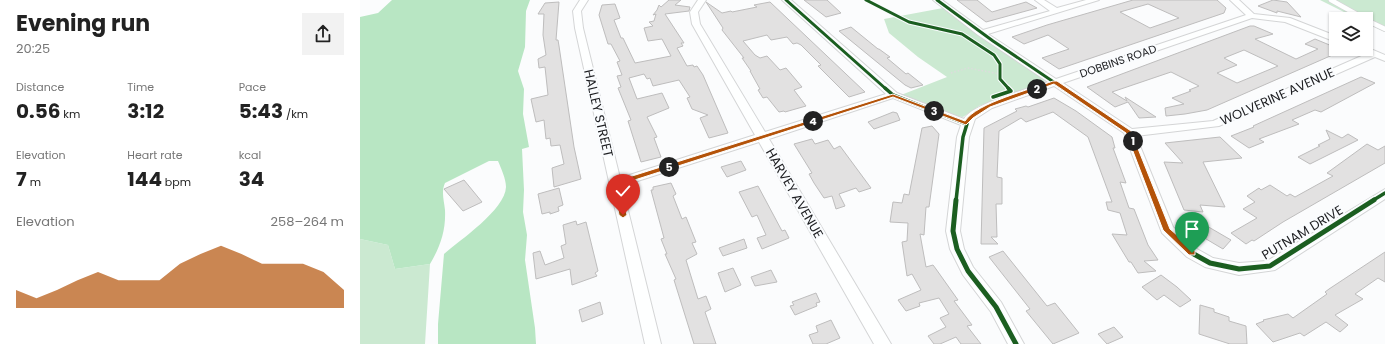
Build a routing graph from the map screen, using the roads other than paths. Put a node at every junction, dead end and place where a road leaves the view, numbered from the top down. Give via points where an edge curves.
1 (584, 0) edge
2 (702, 0) edge
3 (786, 0) edge
4 (937, 0) edge
5 (1039, 0) edge
6 (1095, 0) edge
7 (1234, 0) edge
8 (1331, 0) edge
9 (1056, 11) junction
10 (1352, 12) edge
11 (1252, 16) junction
12 (1373, 23) edge
13 (1385, 29) edge
14 (981, 33) junction
15 (1329, 36) edge
16 (1374, 54) joint
17 (1385, 58) edge
18 (1055, 82) junction
19 (893, 95) junction
20 (966, 124) junction
21 (1129, 133) junction
22 (762, 138) junction
23 (616, 184) junction
24 (1385, 193) edge
25 (654, 344) edge
26 (883, 344) edge
27 (1016, 344) edge

1 - 23 street, HALLEY STREET via 577,11 577,17
2 - 22 street, HARVEY AVENUE via 694,12 696,24
3 - 19 street
4 - 14 street
5 - 9 street
6 - 9 street
7 - 11 street
8 - 10 lane
9 - 14 street
11 - 15 street via 1286,20
11 - 18 street, DOBBINS ROAD
12 - 13 lane
14 - 18 street
16 - 17 street
16 - 21 street, WOLVERINE AVENUE via 1215,124
18 - 20 street, DOBBINS ROAD via 988,106 970,117
18 - 21 street
19 - 20 street
19 - 22 street
20 - 27 street via 954,239 964,266 996,307
21 - 24 street, PUTNAM DRIVE via 1167,230 1192,253 1210,263 1225,267 1239,269 1270,266
22 - 23 street
22 - 26 street, HARVEY AVENUE
23 - 25 street, HALLEY STREET

